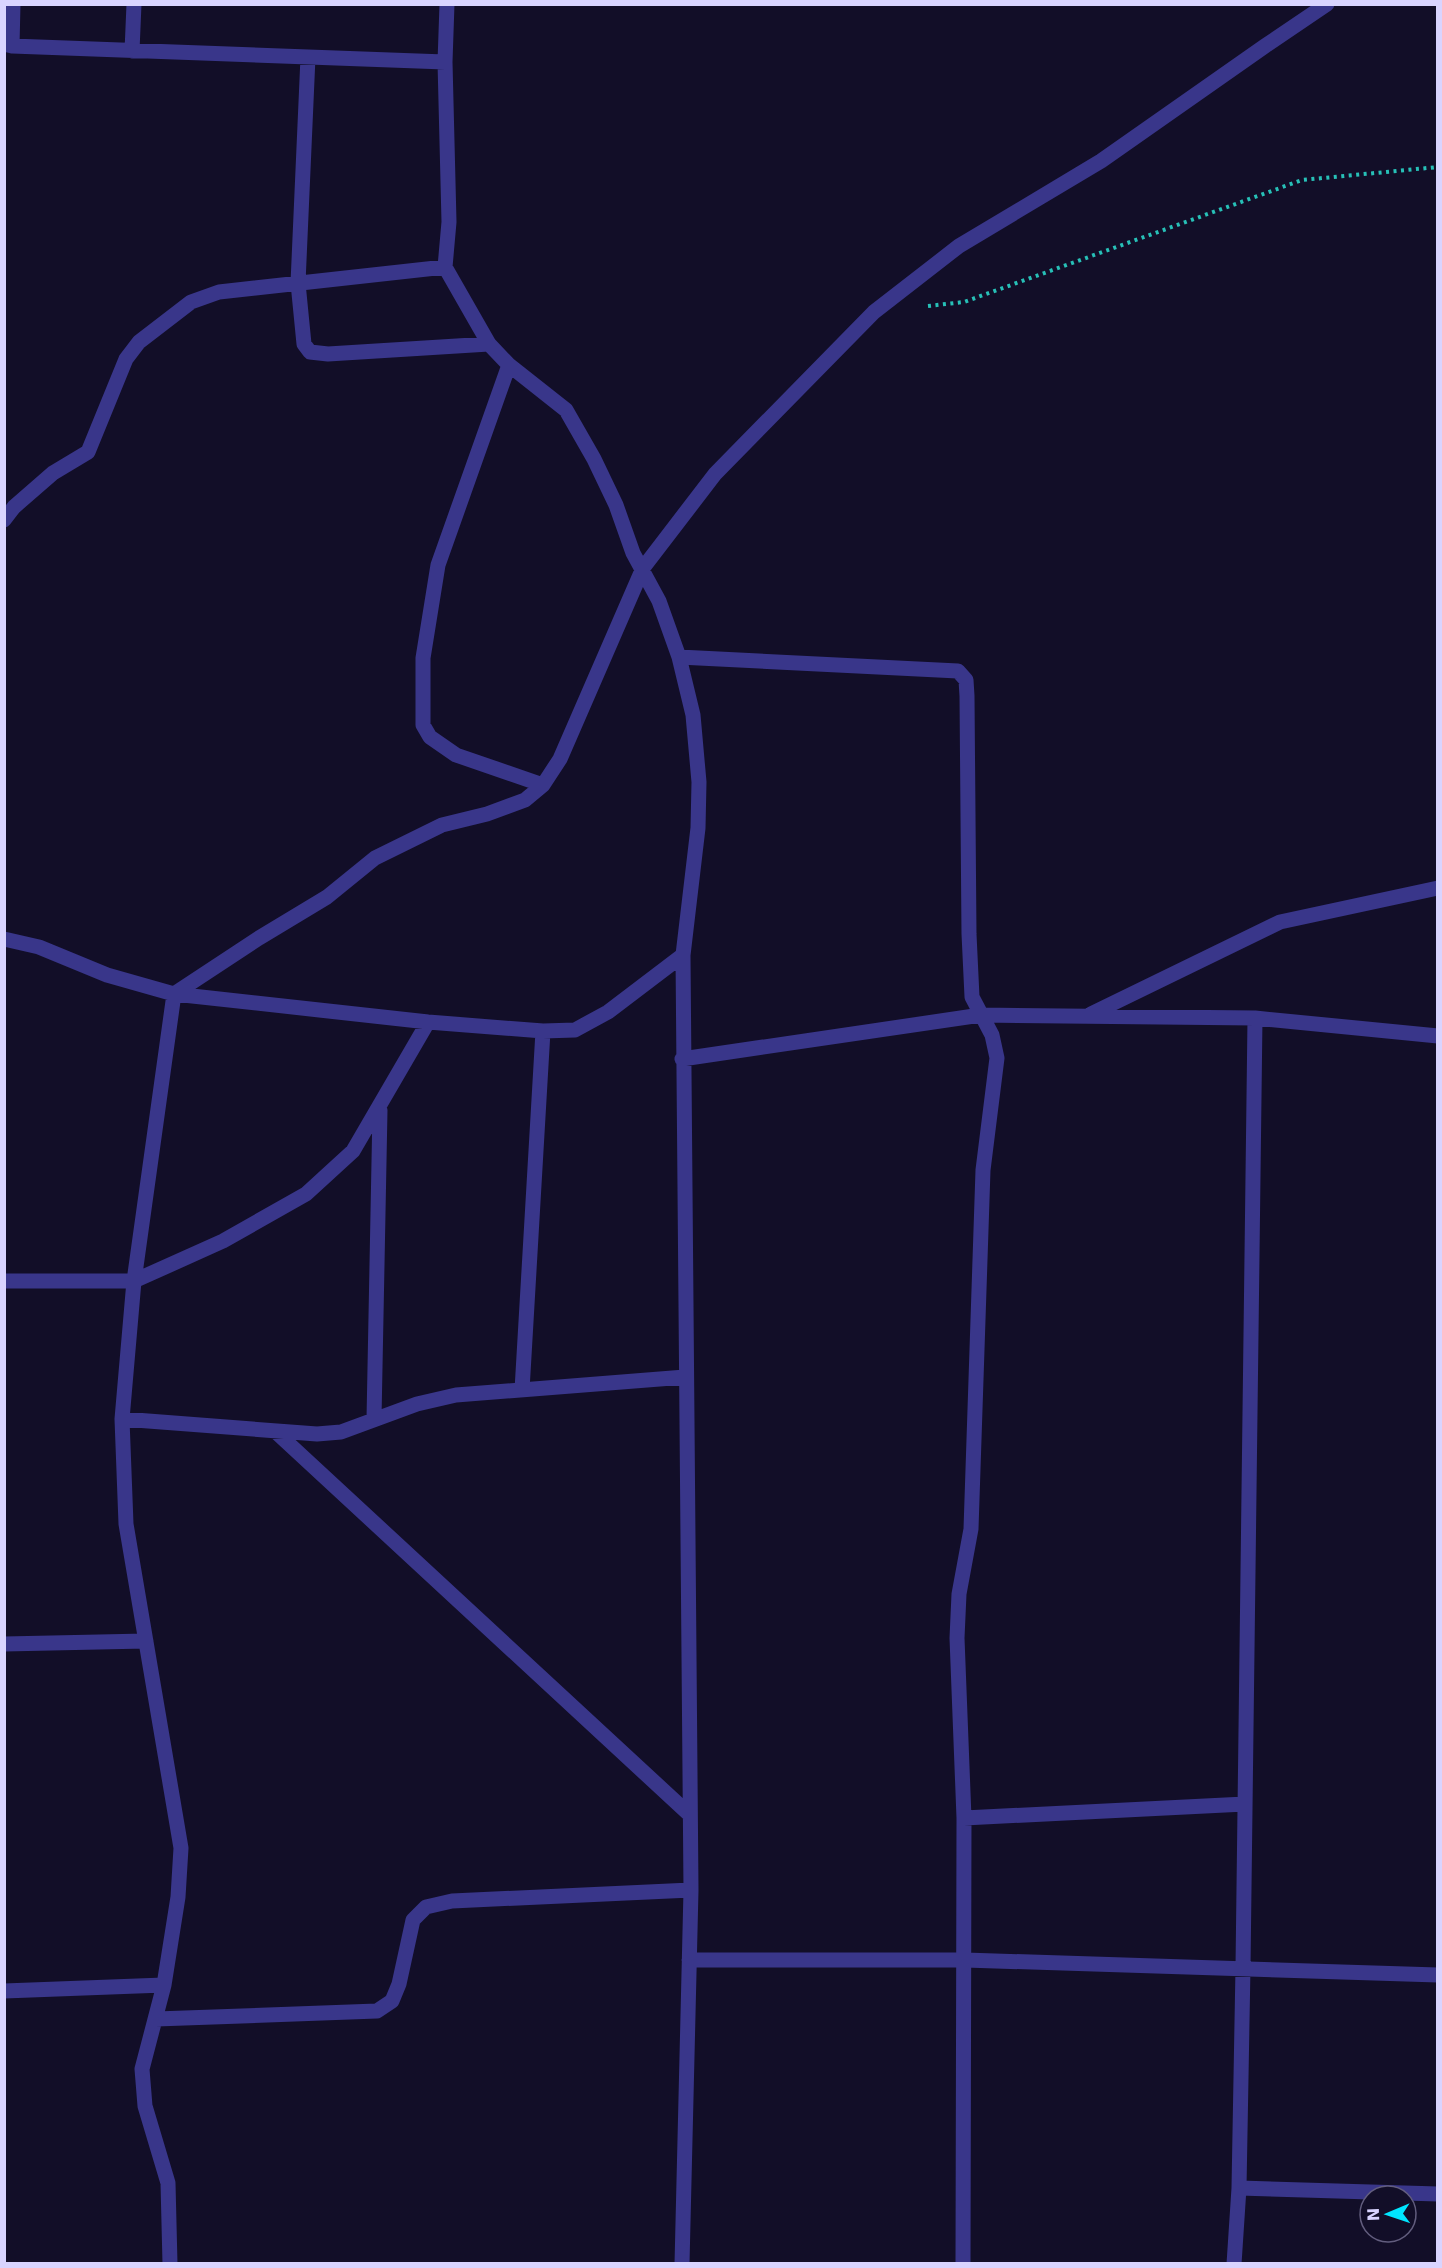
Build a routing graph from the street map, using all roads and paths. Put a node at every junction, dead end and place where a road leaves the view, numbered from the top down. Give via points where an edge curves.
1 (13, 4) edge
2 (134, 4) edge
3 (447, 4) edge
4 (1327, 4) edge
5 (8, 45) edge
6 (132, 51) junction
7 (308, 57) junction
8 (445, 62) junction
9 (1437, 167) edge
10 (445, 267) junction
11 (298, 283) junction
12 (919, 307) dead end
13 (489, 344) junction
14 (508, 364) junction
15 (4, 520) edge
16 (643, 568) junction
17 (679, 657) junction
18 (543, 785) junction
19 (1437, 888) edge
20 (4, 939) edge
21 (683, 955) junction
22 (174, 994) junction
23 (981, 1015) junction
24 (1086, 1017) junction
25 (1255, 1018) junction
26 (428, 1022) junction
27 (543, 1031) junction
28 (1437, 1036) edge
29 (682, 1059) junction
30 (380, 1108) junction
31 (4, 1281) edge
32 (134, 1281) junction
33 (685, 1377) junction
34 (522, 1390) junction
35 (122, 1419) junction
36 (374, 1419) junction
37 (276, 1432) junction
38 (146, 1641) junction
39 (4, 1644) edge
40 (1245, 1804) junction
41 (690, 1815) junction
42 (964, 1818) junction
43 (691, 1890) junction
44 (689, 1960) junction
45 (965, 1960) junction
46 (1243, 1967) junction
47 (1437, 1975) edge
48 (164, 1985) junction
49 (4, 1991) edge
50 (156, 2019) junction
51 (1239, 2188) junction
52 (1437, 2194) edge
53 (170, 2264) edge
54 (682, 2264) edge
55 (963, 2264) edge
56 (1234, 2264) edge

1 - 5 street
2 - 6 street
3 - 8 street
4 - 16 street via 1101,161 958,246 874,312 715,474
5 - 6 street
6 - 7 street
7 - 8 street
7 - 11 street
8 - 10 street via 449,222
9 - 12 path via 1302,180 964,302
10 - 11 street
10 - 13 street
11 - 13 street via 304,344 310,352
11 - 15 street via 202,296 159,326 126,359 88,452 53,474
13 - 14 street
14 - 16 street via 566,410 594,459
14 - 18 street via 438,565 423,658 423,725 430,737 456,755
16 - 17 street
16 - 18 street via 560,759
17 - 21 street via 693,715 699,782 698,828
17 - 23 street via 958,671 966,680 969,934 972,997
18 - 22 street via 525,800 442,825 375,858 327,897
19 - 24 street via 1280,922
20 - 22 street via 39,947 107,975
21 - 27 street via 600,1017 575,1030
21 - 29 street
22 - 26 street
22 - 32 street
23 - 24 street
23 - 29 street
23 - 42 street via 992,1035 997,1058 983,1170 971,1529 957,1627
24 - 25 street
25 - 28 street
25 - 40 street
26 - 27 street
26 - 30 street
27 - 34 street
29 - 33 street
30 - 32 street via 353,1151 306,1194 223,1241
30 - 36 street
31 - 32 street
32 - 35 street
33 - 34 street
33 - 41 street
34 - 36 street via 456,1395
35 - 37 street
35 - 38 street via 126,1524
36 - 37 street via 340,1432
37 - 41 street
38 - 39 street
38 - 48 street via 181,1848 178,1897
40 - 42 street
40 - 46 street
41 - 43 street
42 - 45 street
43 - 44 street
43 - 50 street via 452,1901 426,1907 413,1920 392,2001 376,2011
44 - 45 street
44 - 54 street
45 - 46 street
45 - 55 street
46 - 47 street
46 - 51 street
48 - 49 street
48 - 50 street
50 - 53 street via 142,2069 146,2106 168,2183
51 - 52 street
51 - 56 street

